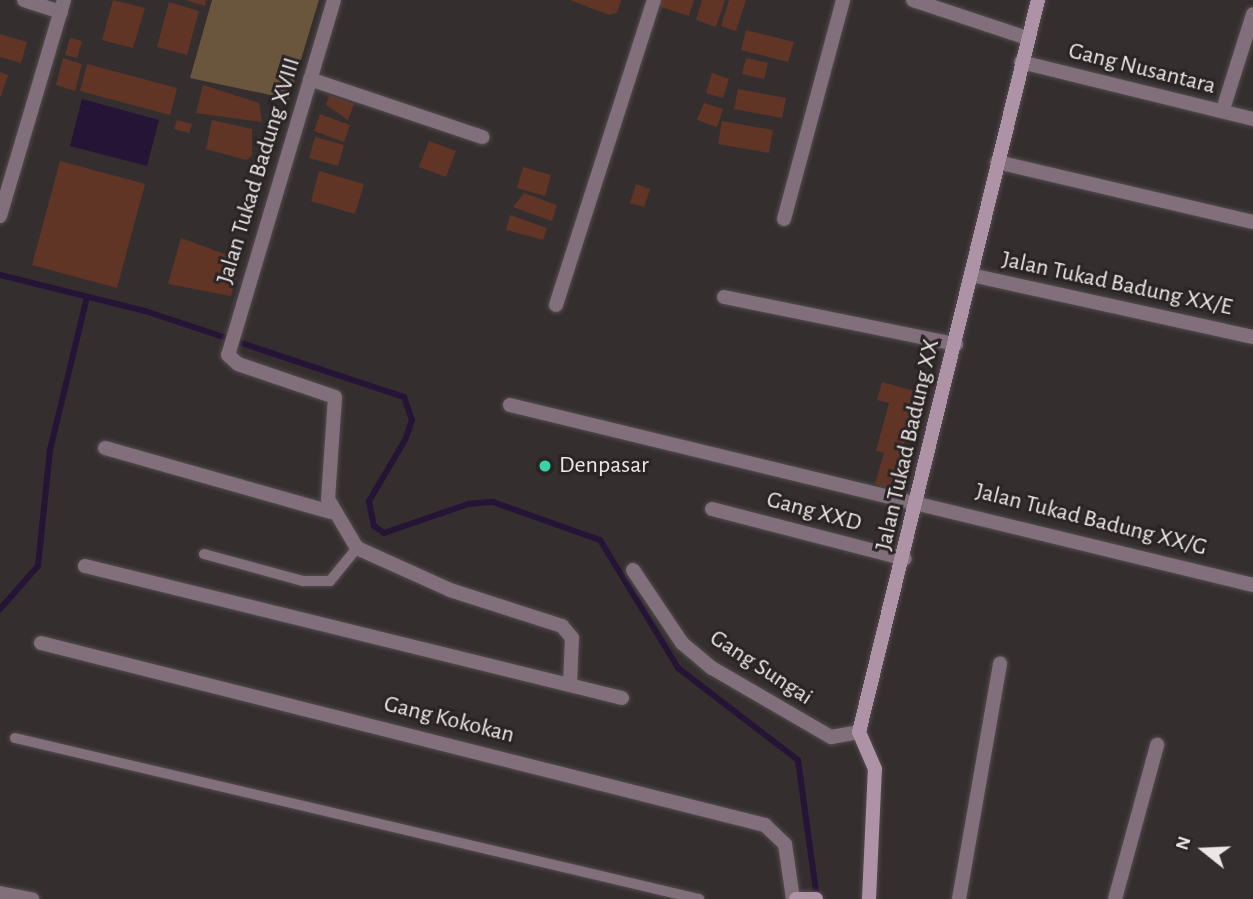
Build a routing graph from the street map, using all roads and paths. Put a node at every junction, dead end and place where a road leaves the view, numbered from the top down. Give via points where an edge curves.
1 (24, 0) edge
2 (334, 0) edge
3 (654, 0) edge
4 (843, 0) edge
5 (913, 0) edge
6 (1038, 0) edge
7 (62, 6) edge
8 (1253, 14) edge
9 (1027, 38) junction
10 (1249, 46) edge
11 (1021, 62) junction
12 (310, 79) junction
13 (1225, 103) dead end
14 (1253, 120) edge
15 (482, 137) dead end
16 (997, 162) junction
17 (0, 216) edge
18 (784, 219) dead end
19 (1253, 222) edge
20 (971, 275) junction
21 (724, 297) dead end
22 (556, 305) dead end
23 (1253, 337) edge
24 (956, 344) junction
25 (510, 405) dead end
26 (106, 448) dead end
27 (918, 499) junction
28 (712, 509) dead end
29 (331, 512) junction
30 (357, 548) junction
31 (204, 554) dead end
32 (905, 559) junction
33 (85, 566) dead end
34 (633, 570) dead end
35 (1253, 584) edge
36 (41, 643) dead end
37 (1000, 664) dead end
38 (570, 684) junction
39 (622, 698) dead end
40 (859, 732) junction
41 (15, 738) dead end
42 (1157, 745) dead end
43 (0, 892) edge
44 (802, 898) edge
45 (32, 899) edge
46 (699, 899) edge
47 (869, 899) edge
48 (959, 899) edge
49 (1115, 899) edge

1 - 7 street
2 - 12 street, Jalan Tukad Badung XVIII
3 - 22 street
4 - 18 street
5 - 9 street
6 - 9 street, Jalan Tukad Badung XX
7 - 17 street
8 - 10 street
9 - 11 street, Jalan Tukad Badung XX
10 - 13 street
11 - 14 street, Gang Nusantara
11 - 16 street, Jalan Tukad Badung XX
12 - 15 street
12 - 29 street, Jalan Tukad Badung XVIII via 228,355 238,364 335,397
16 - 19 street
16 - 20 street, Jalan Tukad Badung XX
20 - 23 street, Jalan Tukad Badung XX/E
20 - 24 street, Jalan Tukad Badung XX
21 - 24 street
24 - 27 street, Jalan Tukad Badung XX
25 - 27 street, Jalan Tukad Badung XX/G
26 - 29 street
27 - 32 street, Jalan Tukad Badung XX
27 - 35 street, Jalan Tukad Badung XX/G
28 - 32 street, Gang XXD
29 - 30 street
30 - 31 lane via 330,581 303,581
30 - 38 street via 450,590 562,626 572,638
32 - 40 street, Jalan Tukad Badung XX
33 - 38 street
34 - 40 street, Gang Sungai via 682,643 712,668 831,737
36 - 44 street, Gang Kokokan via 765,825 785,844
37 - 48 street
38 - 39 street
40 - 47 street via 875,769
41 - 46 lane
42 - 49 street
43 - 45 street

